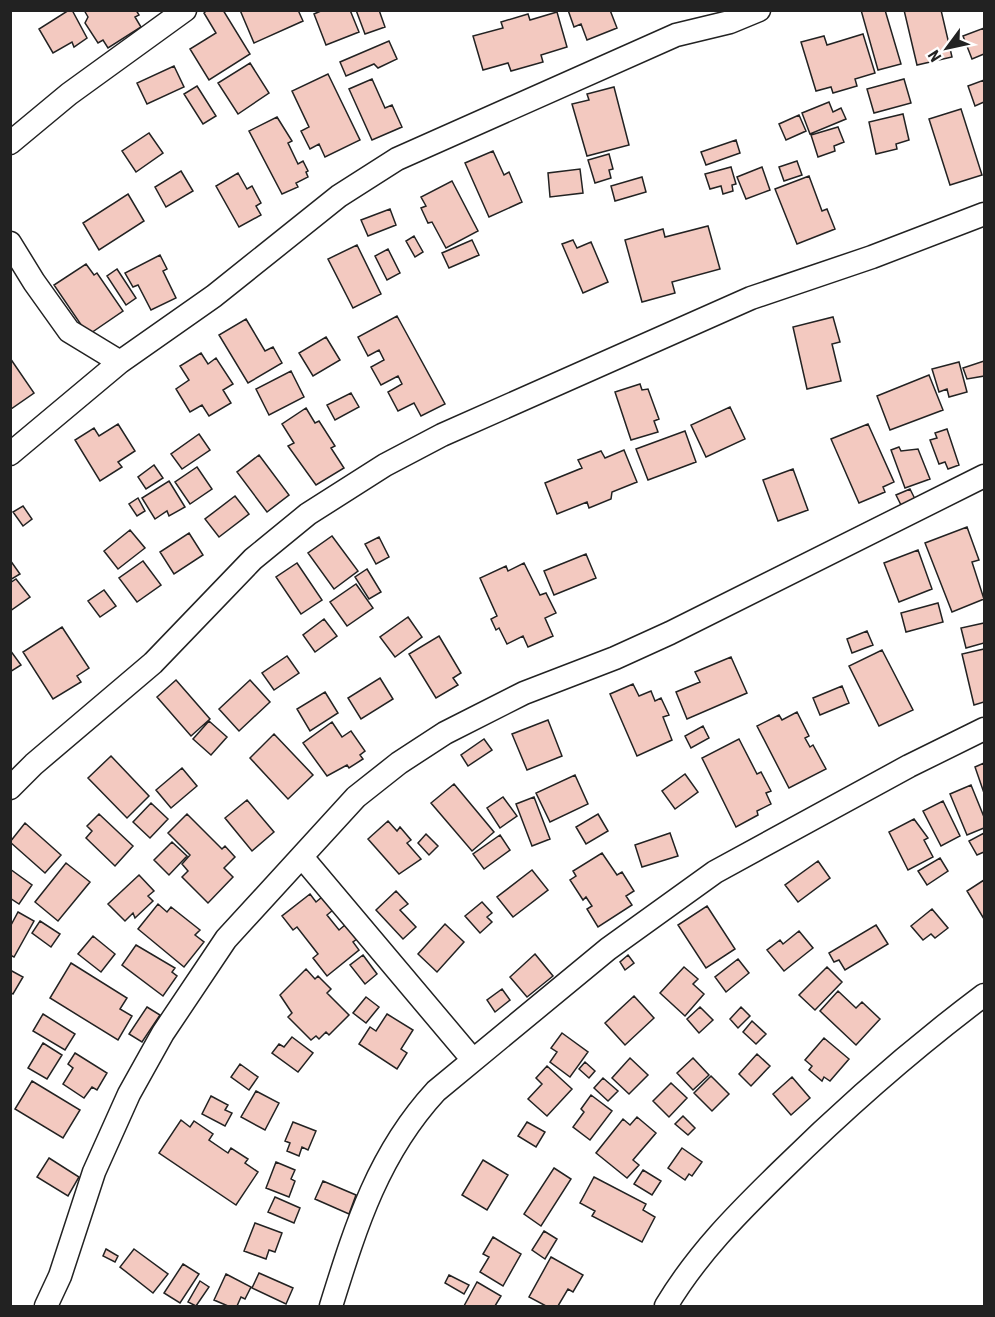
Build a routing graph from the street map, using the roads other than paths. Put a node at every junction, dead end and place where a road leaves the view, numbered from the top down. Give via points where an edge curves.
1 (185, 10) edge
2 (759, 10) edge
3 (10, 143) edge
4 (984, 214) edge
5 (10, 243) edge
6 (120, 362) junction
7 (10, 454) edge
8 (984, 476) edge
9 (984, 729) edge
10 (10, 788) edge
11 (302, 857) junction
12 (984, 994) edge
13 (473, 1060) junction
14 (46, 1306) edge
15 (331, 1306) edge
16 (666, 1306) edge

1 - 3 street via 69,94
2 - 6 street via 730,22 676,35 412,151 339,196 214,296
4 - 10 street via 751,298 442,435 384,465 308,514 253,559 153,663
5 - 6 street via 69,331
6 - 7 street
8 - 11 street via 670,633 524,693 445,733 356,797
9 - 13 street via 715,872 608,949
11 - 13 street
11 - 14 street via 226,939 129,1094 94,1172 60,1276
12 - 16 street via 909,1052 722,1228
13 - 15 street via 436,1091 392,1147 368,1196

